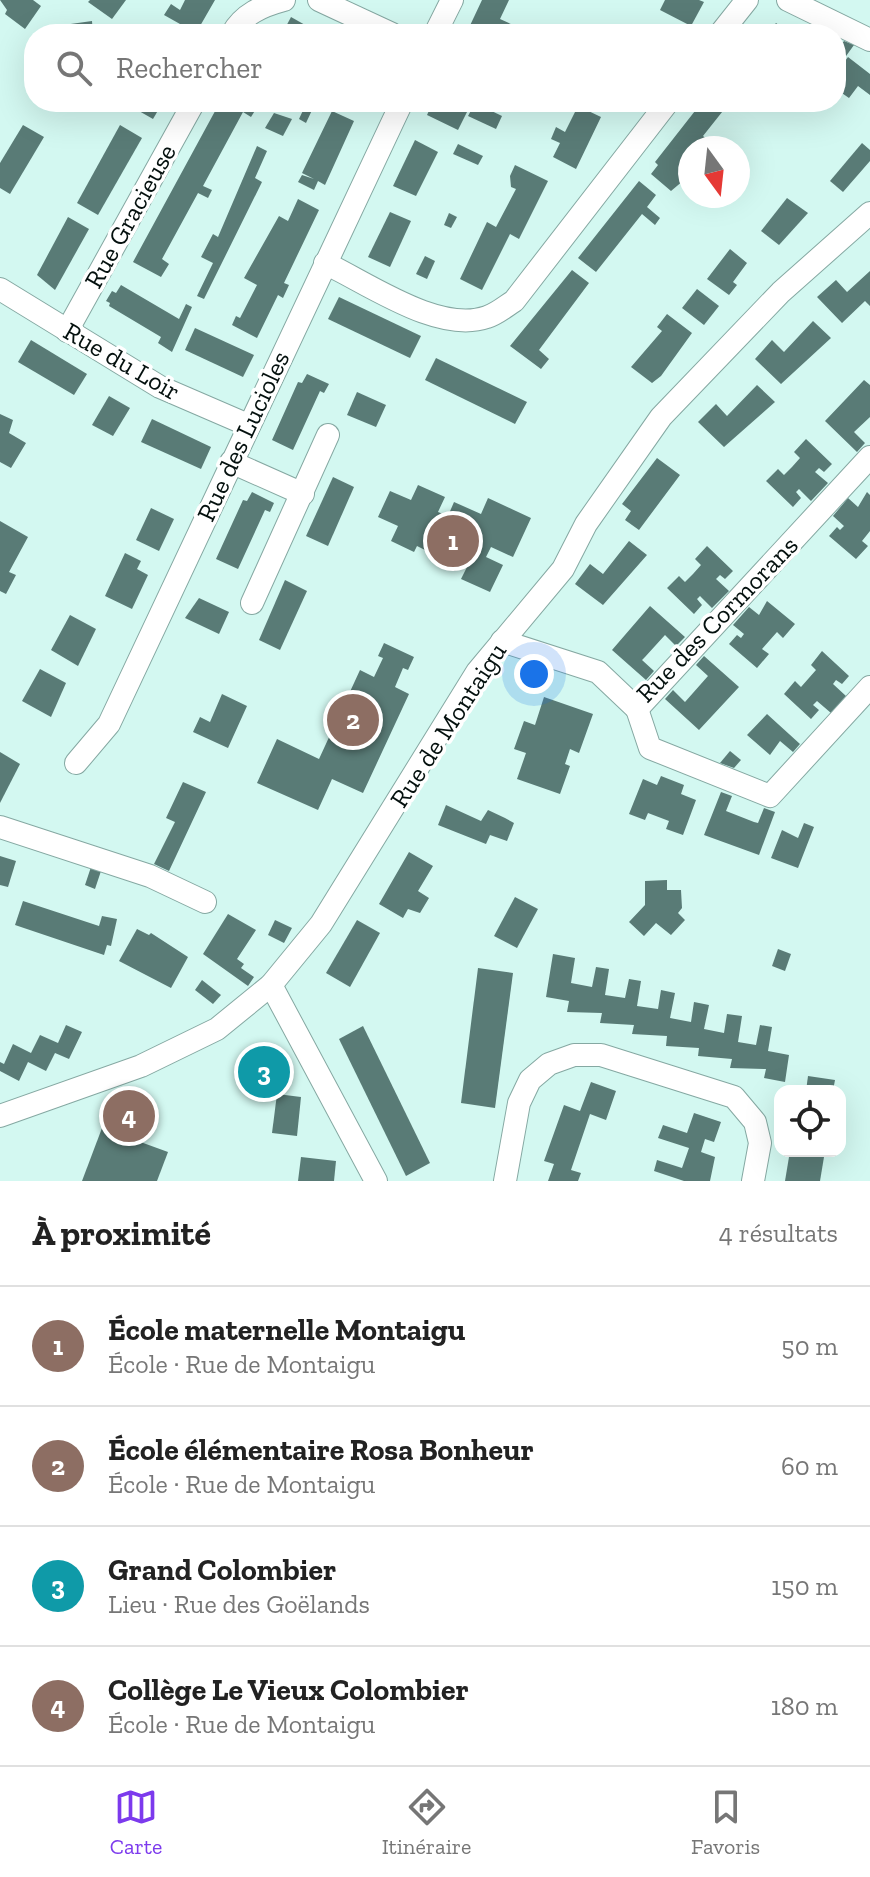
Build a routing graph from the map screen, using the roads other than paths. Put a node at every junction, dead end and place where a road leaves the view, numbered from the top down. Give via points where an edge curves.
1 (284, 0) edge
2 (319, 0) edge
3 (452, 0) edge
4 (747, 0) edge
5 (788, 0) edge
6 (237, 24) edge
7 (371, 24) edge
8 (440, 24) edge
9 (728, 24) edge
10 (837, 24) edge
11 (846, 28) edge
12 (870, 40) edge
13 (188, 112) edge
14 (397, 112) edge
15 (660, 112) edge
16 (870, 213) edge
17 (325, 263) junction
18 (0, 289) edge
19 (67, 331) junction
20 (248, 425) junction
21 (328, 435) dead end
22 (870, 457) edge
23 (231, 462) junction
24 (303, 494) junction
25 (252, 603) dead end
26 (502, 641) junction
27 (870, 687) edge
28 (637, 709) junction
29 (76, 763) dead end
30 (0, 827) edge
31 (205, 902) dead end
32 (271, 985) junction
33 (0, 1116) edge
34 (376, 1181) edge
35 (505, 1181) edge
36 (753, 1181) edge

1 - 6 street via 261,7
2 - 7 street
3 - 8 street
4 - 9 street
5 - 10 street
11 - 12 street
13 - 19 street, Rue Gracieuse
14 - 17 street, Rue des Lucioles
15 - 17 street via 514,301 489,317 441,319
16 - 26 street, Rue de Montaigu via 781,292 661,417 586,524 563,569
17 - 20 street, Rue des Lucioles
18 - 19 street, Rue du Loir
19 - 20 street, Rue du Loir via 160,387
20 - 23 street, Rue des Lucioles
21 - 24 street
22 - 28 street, Rue des Cormorans
23 - 24 street
23 - 29 street, Rue des Lucioles via 109,724
24 - 25 street
26 - 28 street, Rue des Cormorans via 598,672
26 - 32 street, Rue de Montaigu via 477,672 321,924
27 - 28 street via 770,796 650,748
30 - 31 street via 150,876
32 - 33 street, Rue de Montaigu via 217,1029 141,1066
32 - 34 street
35 - 36 street via 519,1103 530,1080 549,1064 574,1055 601,1055 734,1097 755,1122 760,1143

